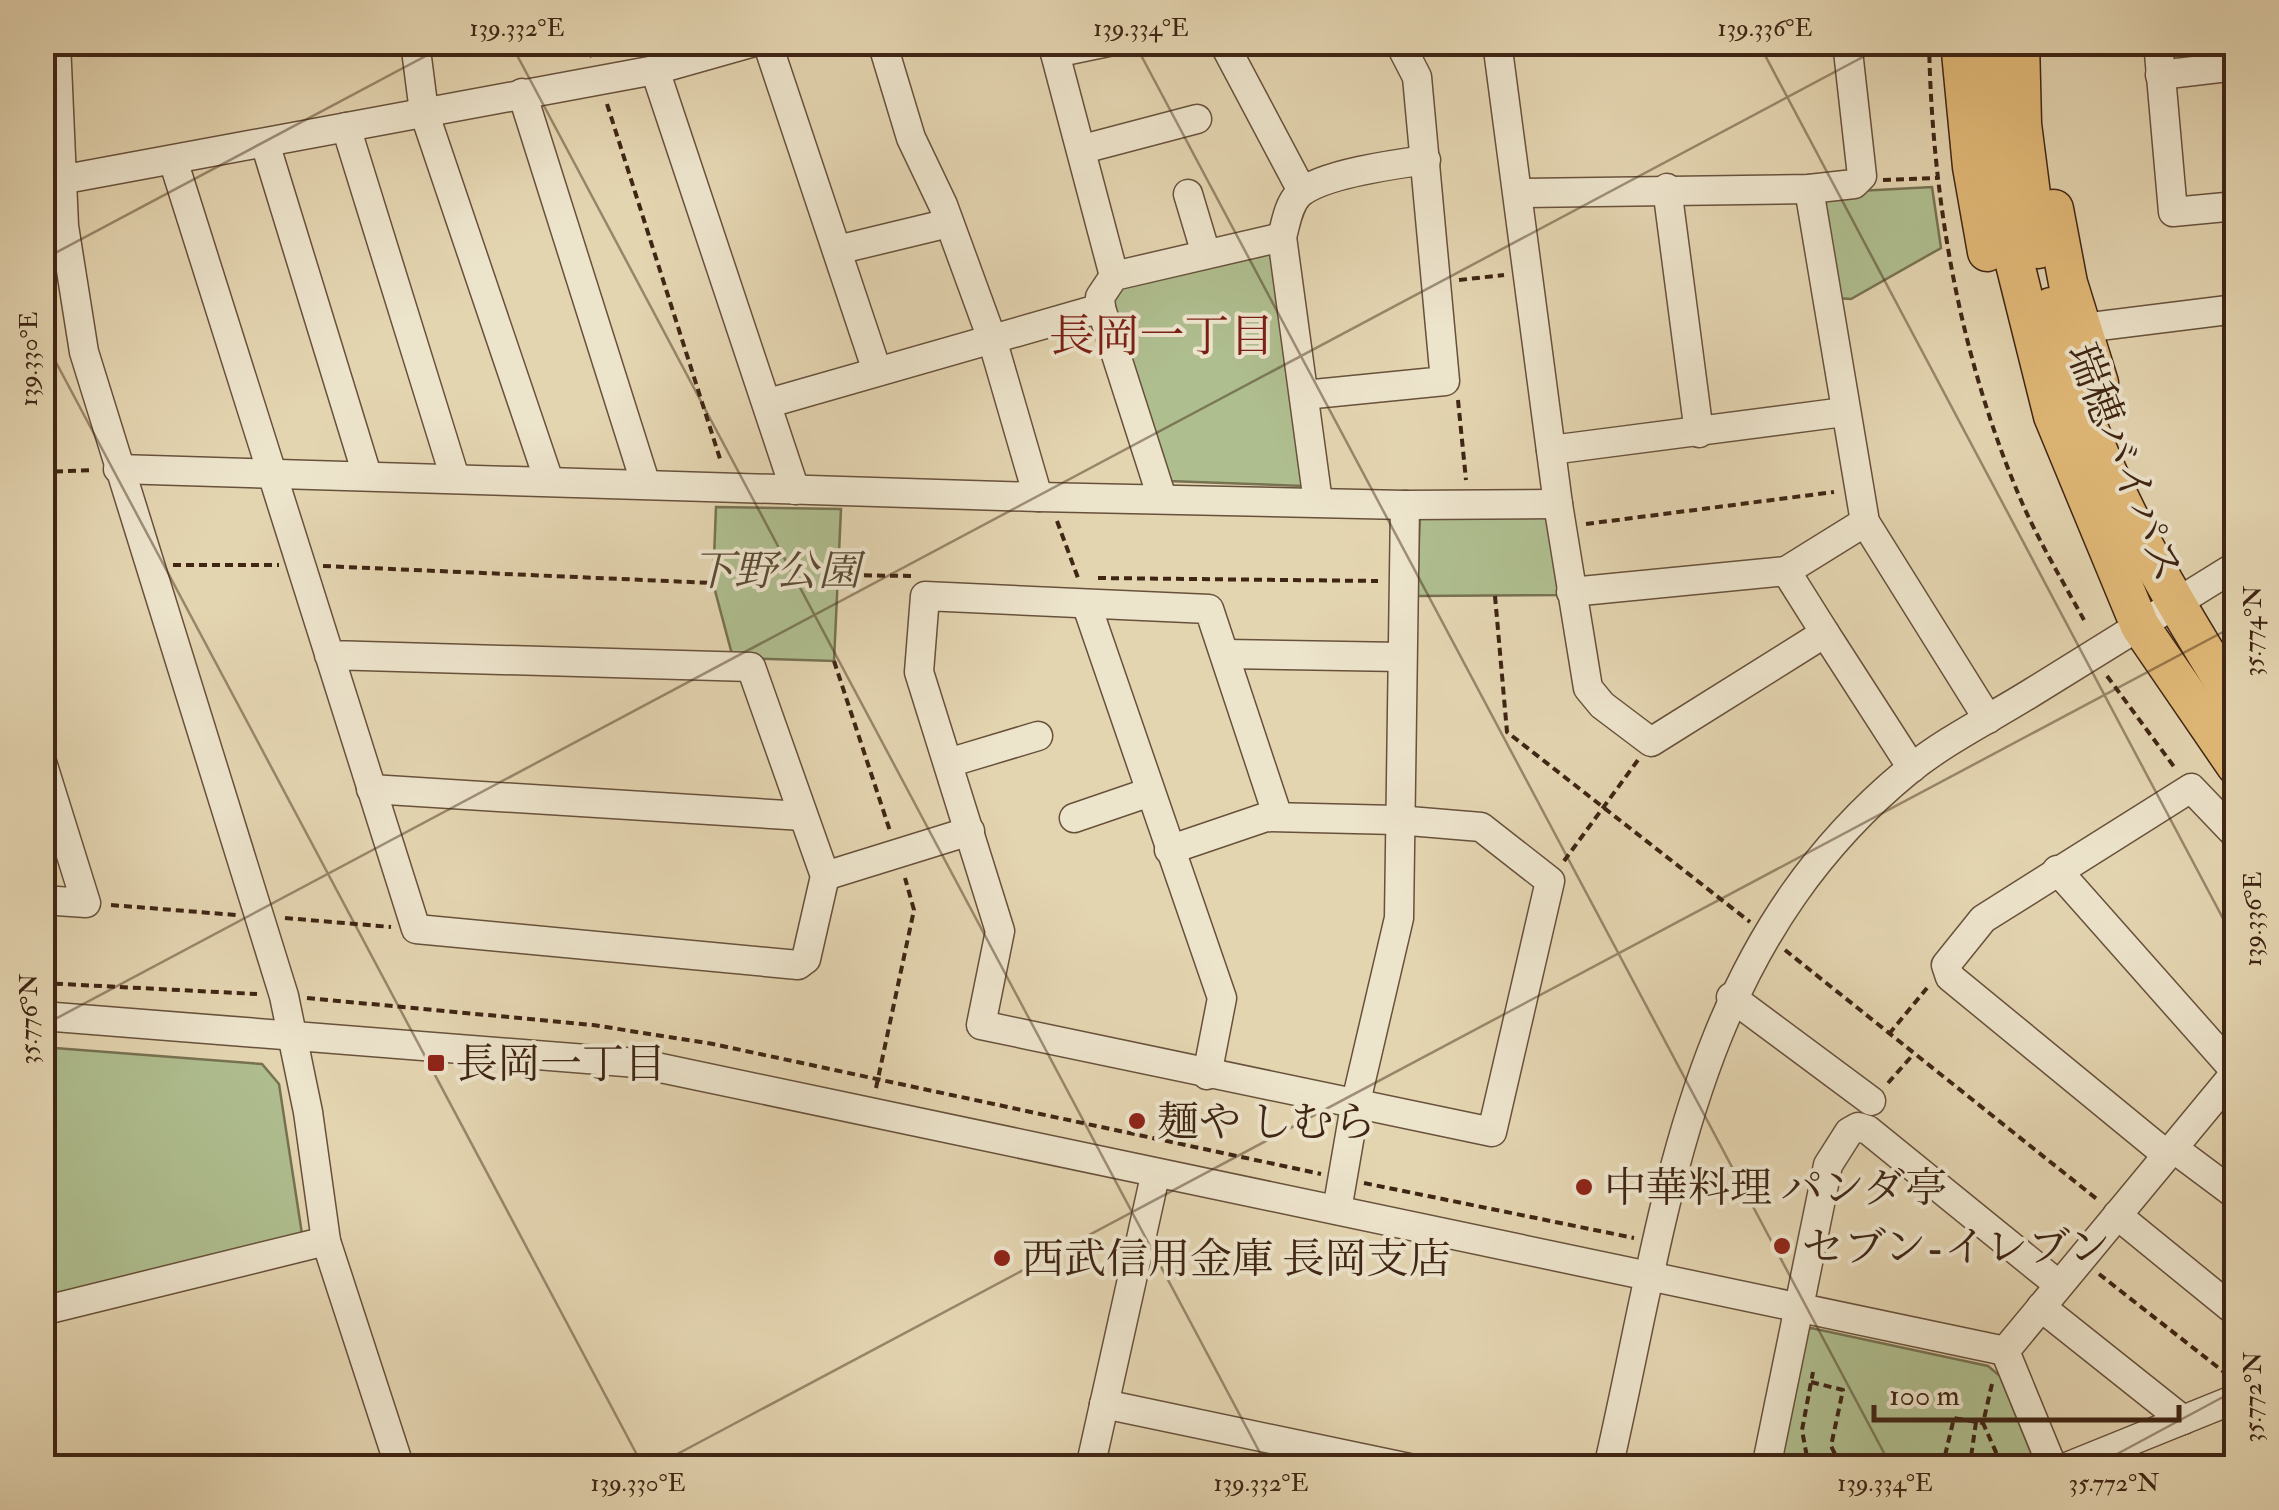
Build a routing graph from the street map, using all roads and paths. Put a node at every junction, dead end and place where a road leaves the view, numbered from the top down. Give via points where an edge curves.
1 (56, 42) edge
2 (415, 42) edge
3 (587, 42) edge
4 (754, 42) edge
5 (767, 42) edge
6 (882, 42) edge
7 (1108, 42) edge
8 (1400, 42) edge
9 (1497, 42) edge
10 (1847, 42) edge
11 (1929, 42) edge
12 (1960, 42) edge
13 (1994, 42) edge
14 (2020, 42) edge
15 (2038, 42) edge
16 (2158, 42) edge
17 (1232, 45) edge
18 (1053, 48) edge
19 (2236, 66) edge
20 (655, 70) junction
21 (2160, 75) junction
22 (599, 80) junction
23 (522, 93) junction
24 (424, 112) junction
25 (1197, 119) dead end
26 (346, 127) junction
27 (265, 143) junction
28 (1083, 149) junction
29 (173, 160) junction
30 (1426, 160) junction
31 (1938, 178) junction
32 (1858, 181) junction
33 (51, 182) edge
34 (1667, 188) junction
35 (1809, 189) junction
36 (1302, 192) junction
37 (1519, 193) junction
38 (1188, 194) dead end
39 (2236, 206) edge
40 (949, 223) junction
41 (1282, 237) junction
42 (837, 250) junction
43 (1206, 254) junction
44 (1529, 273) junction
45 (1114, 276) junction
46 (1448, 281) dead end
47 (1101, 308) junction
48 (2236, 309) edge
49 (2083, 328) junction
50 (992, 339) junction
51 (877, 371) junction
52 (1304, 396) junction
53 (769, 402) junction
54 (1844, 412) junction
55 (1699, 433) junction
56 (1551, 450) junction
57 (118, 469) junction
58 (42, 472) edge
59 (270, 472) junction
60 (368, 476) junction
61 (455, 478) junction
62 (549, 481) junction
63 (645, 482) junction
64 (729, 486) junction
65 (1859, 488) junction
66 (794, 490) junction
67 (1043, 497) junction
68 (1162, 498) junction
69 (1318, 502) junction
70 (1405, 505) junction
71 (1560, 516) junction
72 (1865, 522) junction
73 (148, 565) junction
74 (300, 565) junction
75 (2236, 566) edge
76 (1786, 571) junction
77 (838, 574) dead end
78 (918, 576) dead end
79 (1078, 578) dead end
80 (1097, 578) dead end
81 (1403, 582) junction
82 (713, 583) dead end
83 (1571, 592) junction
84 (2174, 604) junction
85 (1087, 606) junction
86 (2084, 620) dead end
87 (2140, 626) junction
88 (1825, 633) junction
89 (328, 654) junction
90 (1225, 654) junction
91 (2093, 655) junction
92 (1401, 657) junction
93 (2236, 702) edge
94 (1988, 719) junction
95 (1038, 736) dead end
96 (1652, 742) junction
97 (42, 762) edge
98 (948, 763) junction
99 (2236, 766) edge
100 (1912, 768) junction
101 (2191, 788) junction
102 (372, 789) junction
103 (1150, 792) junction
104 (803, 816) junction
105 (1278, 817) junction
106 (1074, 818) dead end
107 (1397, 820) junction
108 (970, 831) junction
109 (2236, 835) edge
110 (1169, 850) junction
111 (2057, 870) junction
112 (825, 876) junction
113 (1550, 881) junction
114 (42, 900) edge
115 (86, 903) junction
116 (259, 916) junction
117 (416, 929) junction
118 (1946, 965) junction
119 (1731, 996) junction
120 (42, 1016) edge
121 (1889, 1034) dead end
122 (294, 1035) junction
123 (2236, 1072) edge
124 (1206, 1074) junction
125 (1871, 1101) dead end
126 (1355, 1106) junction
127 (2170, 1152) junction
128 (1156, 1176) junction
129 (2236, 1195) edge
130 (1337, 1210) junction
131 (2118, 1215) junction
132 (326, 1240) junction
133 (2080, 1259) junction
134 (1652, 1277) junction
135 (2060, 1285) junction
136 (2041, 1307) junction
137 (1798, 1309) junction
138 (42, 1310) edge
139 (2236, 1312) edge
140 (2003, 1351) junction
141 (1813, 1372) dead end
142 (1811, 1382) junction
143 (2236, 1382) edge
144 (1104, 1404) junction
145 (2236, 1406) edge
146 (2183, 1420) junction
147 (1980, 1422) junction
148 (1836, 1456) junction
149 (1879, 1467) edge
150 (400, 1468) edge
151 (1090, 1468) edge
152 (1409, 1468) edge
153 (1608, 1468) edge
154 (1766, 1468) edge
155 (1808, 1468) edge
156 (1823, 1468) edge
157 (1890, 1468) edge
158 (1942, 1468) edge
159 (1979, 1468) edge
160 (2003, 1468) edge
161 (2052, 1468) edge
162 (2064, 1468) edge

1 - 33 street
2 - 24 street
3 - 22 path
4 - 20 street
5 - 42 street
6 - 40 street via 910,138
7 - 18 street
8 - 30 street via 1418,78
9 - 37 street
10 - 32 street
11 - 31 path
12 - 87 highway via 1972,167 2016,382 2086,546
13 - 87 highway, 瑞穂バイパス via 2002,182 2035,352 2076,480
14 - 84 highway, 瑞穂バイパス via 2036,243 2058,337 2107,476
15 - 49 highway via 2045,153 2068,283
16 - 21 street
17 - 36 street
18 - 28 street
19 - 21 street
20 - 22 street
20 - 53 street
21 - 39 street via 2172,212
22 - 23 street
22 - 64 path
23 - 24 street
23 - 63 street
24 - 26 street
24 - 62 street
25 - 28 street
26 - 27 street
26 - 61 street
27 - 29 street
27 - 60 street
28 - 45 street
29 - 33 street
29 - 59 street
30 - 36 street via 1377,166
30 - 52 street via 1445,381
31 - 32 path
31 - 86 path via 1968,347 2003,455
32 - 35 street
33 - 57 street via 81,338
34 - 35 street
34 - 37 street
34 - 55 street
35 - 54 street
36 - 41 street via 1291,204
37 - 44 street
38 - 43 street
40 - 42 street
40 - 50 street
41 - 43 street
41 - 52 street
42 - 51 street
43 - 45 street
44 - 46 path
44 - 56 street
45 - 47 street via 1100,297
47 - 50 street
47 - 68 street
48 - 49 street
49 - 84 highway via 2163,550
50 - 51 street
50 - 67 street
51 - 53 street
52 - 69 street
53 - 66 street
54 - 55 street
54 - 65 street
55 - 56 street
56 - 71 street
57 - 58 path
57 - 59 street
57 - 73 street
59 - 60 street
59 - 74 street
60 - 61 street
61 - 62 street
62 - 63 street
63 - 64 street
64 - 66 street
65 - 71 path
65 - 72 street
66 - 67 street
67 - 68 street
67 - 79 path
68 - 69 street
69 - 70 street
70 - 71 street
70 - 81 street
71 - 83 street
72 - 76 street
72 - 94 street
73 - 74 path
73 - 116 street
74 - 82 path
74 - 89 street
75 - 84 street
76 - 83 street
76 - 88 street
77 - 78 path
80 - 81 path
81 - 92 street
83 - 96 street via 1588,688
84 - 87 street
84 - 93 highway, 瑞穂バイパス
85 - 90 street via 1203,605
85 - 98 street via 925,596 918,672
85 - 103 street
87 - 91 street
87 - 99 highway, 瑞穂バイパス
88 - 96 street
88 - 100 street
89 - 102 street
89 - 104 street via 743,664 756,675
90 - 92 street
90 - 105 street
91 - 94 street
91 - 101 path
92 - 107 street
94 - 100 street
95 - 98 street
96 - 113 path
97 - 115 street
98 - 108 street
100 - 119 street via 1845,830 1791,894
101 - 109 street
101 - 111 street
102 - 104 street
102 - 117 street
103 - 106 street
103 - 110 street
104 - 112 street
105 - 107 street
105 - 110 street
107 - 113 street via 1481,827
107 - 126 street via 1399,918
108 - 112 street
108 - 124 street via 1000,931 981,1025
110 - 124 street via 1222,998
111 - 118 street via 1983,919
111 - 123 street
112 - 117 street via 806,959 798,965
113 - 126 street via 1492,1132
114 - 115 street
115 - 116 path
116 - 117 path
116 - 122 street
118 - 121 path
118 - 127 street via 1950,977
119 - 125 street
119 - 134 street via 1692,1107
120 - 122 street
122 - 128 street via 637,1063
122 - 132 street
123 - 127 street
124 - 126 street
126 - 130 street
127 - 129 street
127 - 131 street
128 - 130 street
128 - 144 street
130 - 134 street
131 - 133 street
131 - 139 street
132 - 138 street
132 - 150 street
133 - 135 street
133 - 143 path
134 - 137 street
134 - 153 street
135 - 136 street
135 - 137 street via 1858,1127 1828,1165
136 - 140 street
136 - 146 street
137 - 140 street
137 - 154 street
140 - 147 path
140 - 161 street
141 - 142 path
142 - 148 path via 1843,1390 1831,1446
142 - 155 path via 1802,1438
144 - 151 street
144 - 152 street
145 - 146 street via 2230,1401
146 - 162 street
147 - 158 path via 1954,1418
147 - 159 path via 1970,1464
147 - 160 path
148 - 149 path
148 - 156 path
149 - 157 path

